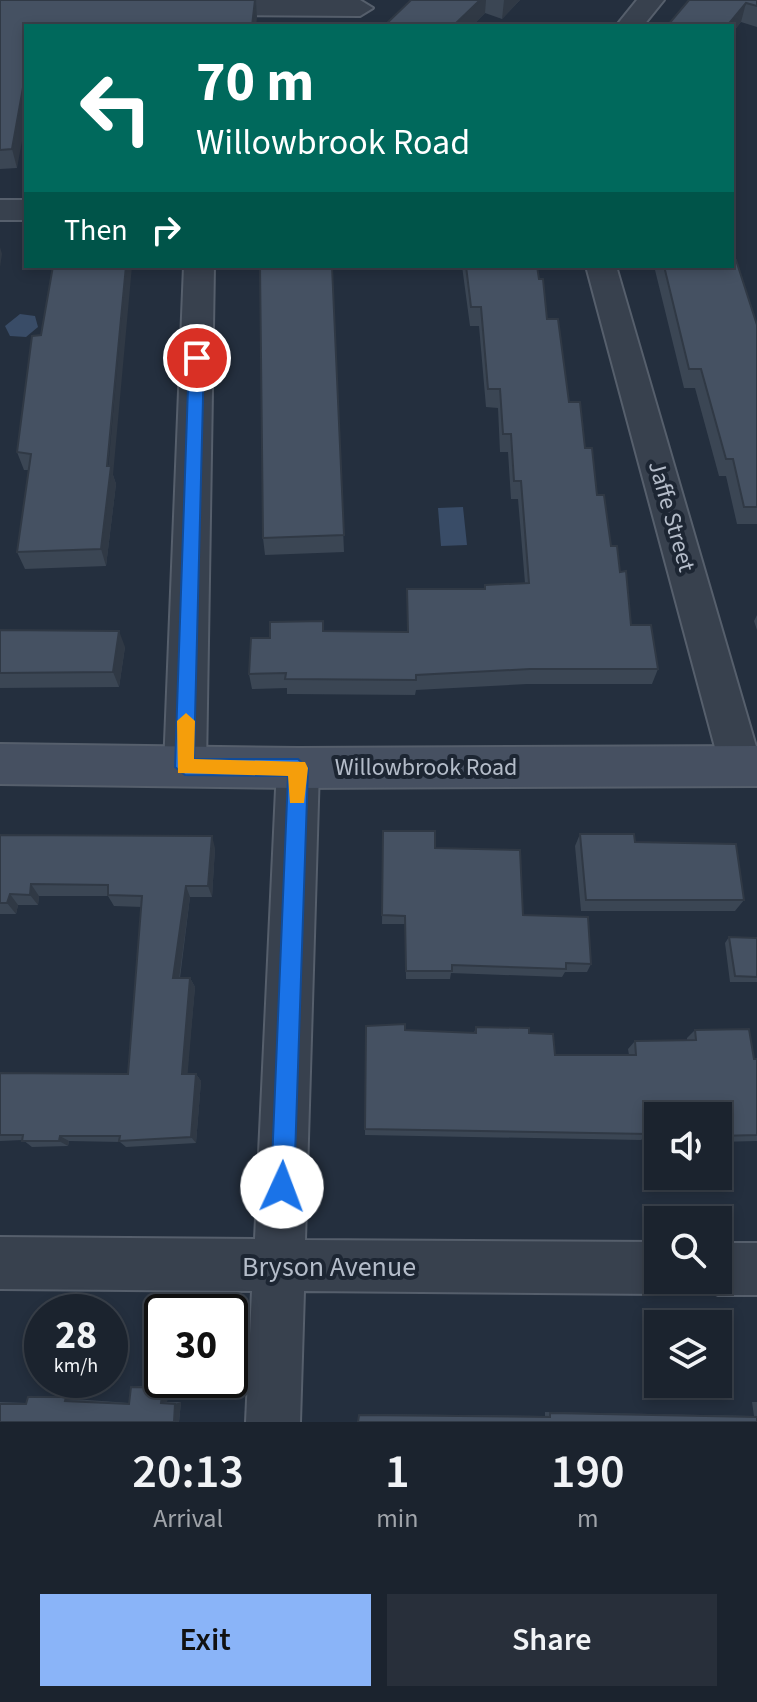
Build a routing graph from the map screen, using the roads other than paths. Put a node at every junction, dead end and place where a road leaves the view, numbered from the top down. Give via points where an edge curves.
1 (651, 0) edge
2 (364, 4) edge
3 (186, 7) edge
4 (342, 24) edge
5 (631, 24) edge
6 (0, 210) edge
7 (24, 210) edge
8 (199, 268) edge
9 (602, 268) edge
10 (0, 764) edge
11 (749, 766) edge
12 (185, 767) junction
13 (298, 768) junction
14 (0, 1263) edge
15 (280, 1265) junction
16 (644, 1268) edge
17 (732, 1269) edge
18 (757, 1269) edge
19 (273, 1422) edge

1 - 5 street
2 - 3 street
2 - 4 street
6 - 7 street
8 - 12 street
9 - 11 street, Jaffe Street
10 - 12 street, Willowbrook Road
11 - 13 street, Willowbrook Road
12 - 13 street, Willowbrook Road
13 - 15 street
14 - 15 street, Bryson Avenue
15 - 16 street, Bryson Avenue
15 - 19 street
17 - 18 street

